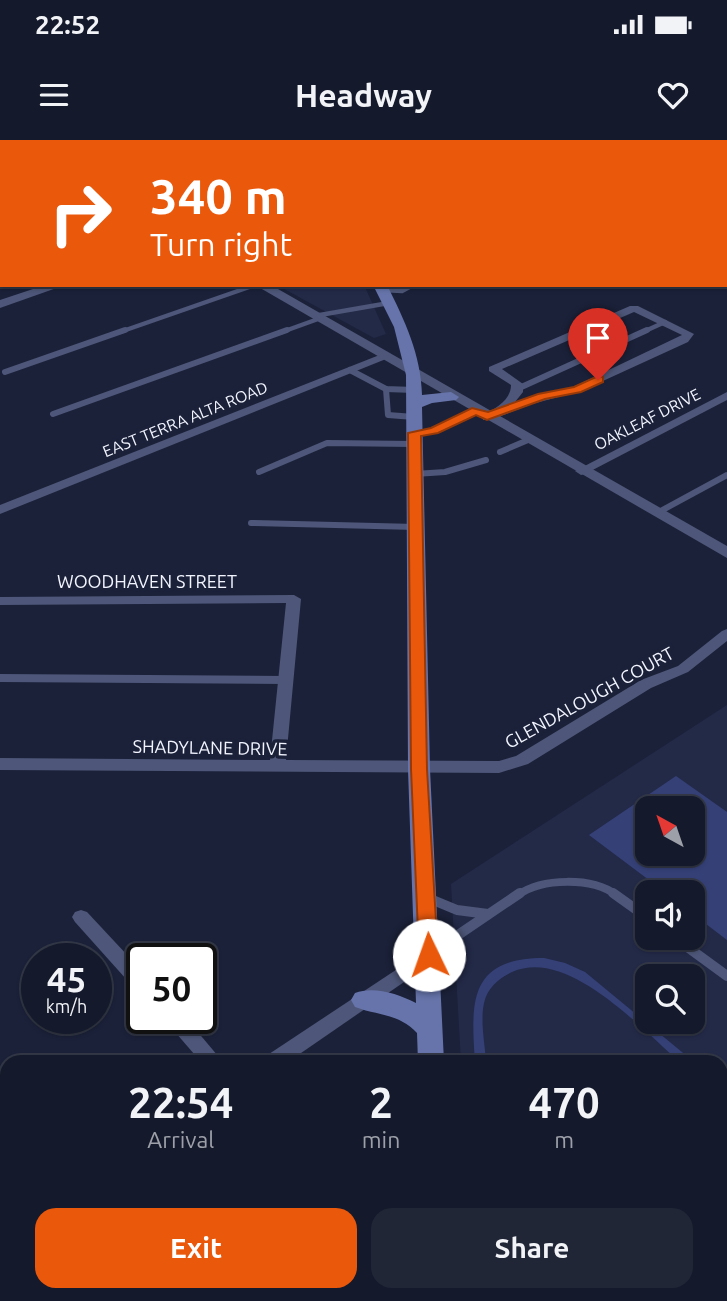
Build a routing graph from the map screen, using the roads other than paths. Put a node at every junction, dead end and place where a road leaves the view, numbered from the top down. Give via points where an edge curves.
1 (53, 287) edge
2 (250, 287) edge
3 (264, 287) edge
4 (409, 287) edge
5 (386, 292) edge
6 (0, 304) edge
7 (316, 317) junction
8 (665, 322) junction
9 (382, 357) junction
10 (350, 370) junction
11 (5, 372) dead end
12 (386, 389) junction
13 (517, 389) junction
14 (727, 396) edge
15 (451, 397) junction
16 (503, 409) junction
17 (414, 411) junction
18 (53, 414) dead end
19 (482, 414) junction
20 (528, 440) junction
21 (500, 452) dead end
22 (486, 460) dead end
23 (581, 471) junction
24 (258, 472) dead end
25 (415, 474) junction
26 (727, 475) edge
27 (0, 510) edge
28 (657, 513) junction
29 (251, 523) dead end
30 (416, 527) junction
31 (727, 553) edge
32 (0, 601) edge
33 (727, 634) edge
34 (0, 678) edge
35 (286, 680) junction
36 (0, 764) edge
37 (277, 767) junction
38 (419, 769) junction
39 (426, 896) junction
40 (635, 909) edge
41 (488, 914) junction
42 (81, 918) dead end
43 (691, 950) edge
44 (429, 955) junction
45 (126, 967) edge
46 (727, 976) edge
47 (363, 1000) junction
48 (431, 1032) junction
49 (188, 1034) edge
50 (207, 1055) edge
51 (283, 1055) edge
52 (431, 1055) edge

1 - 6 street
2 - 11 lane
3 - 7 street
4 - 5 lane
5 - 7 lane
5 - 17 main road via 401,327
7 - 9 street
7 - 18 lane
8 - 13 lane
8 - 13 street via 634,308 493,369 514,381
8 - 16 street via 690,336 577,390
9 - 10 street, EAST TERRA ALTA ROAD
9 - 17 street
10 - 12 lane
10 - 27 street, EAST TERRA ALTA ROAD
12 - 17 lane
12 - 17 lane via 388,415
13 - 16 street
14 - 23 street, OAKLEAF DRIVE
15 - 17 street
15 - 17 main road via 429,398
15 - 19 street
16 - 19 street
17 - 19 lane via 433,431
17 - 24 lane
17 - 25 main road
19 - 20 street
20 - 21 lane
20 - 23 street
22 - 25 lane via 445,472
23 - 28 street
25 - 30 main road
26 - 28 lane
28 - 31 street
29 - 30 lane
30 - 38 main road
32 - 35 street, WOODHAVEN STREET via 294,599
33 - 38 street, GLENDALOUGH COURT via 683,669 646,684 523,760 482,769
34 - 35 lane
35 - 37 street
36 - 37 street, SHADYLANE DRIVE
37 - 38 street, SHADYLANE DRIVE
38 - 39 main road
39 - 41 lane via 459,912
39 - 44 main road
40 - 41 lane via 608,889 586,881 529,887
41 - 44 lane
42 - 45 street
43 - 46 lane
44 - 47 street
44 - 48 main road
47 - 48 main road via 388,1001 409,1011
47 - 51 street
48 - 52 main road
49 - 50 street

